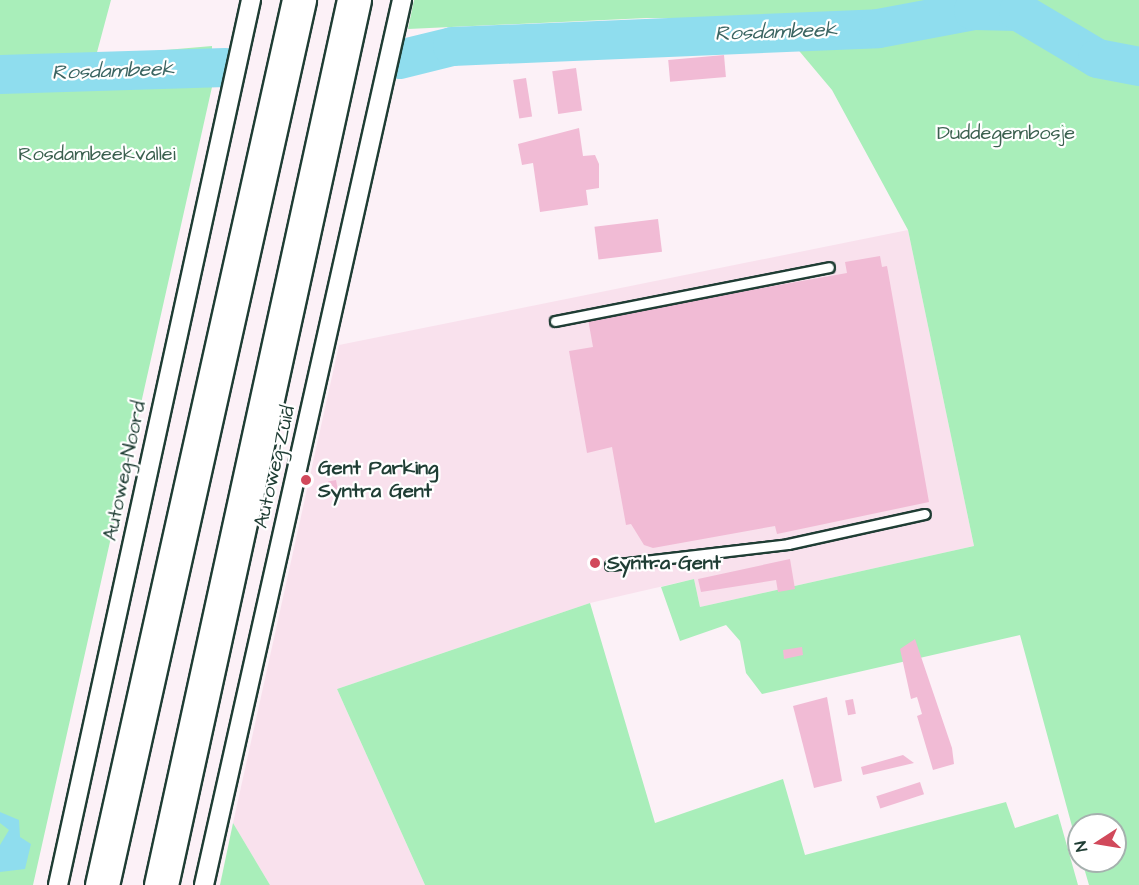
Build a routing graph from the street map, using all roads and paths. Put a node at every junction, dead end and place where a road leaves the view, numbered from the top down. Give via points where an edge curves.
1 (251, 0) edge
2 (299, 0) edge
3 (354, 0) edge
4 (402, 0) edge
5 (829, 267) dead end
6 (555, 321) dead end
7 (925, 514) dead end
8 (610, 565) dead end
9 (58, 885) edge
10 (102, 885) edge
11 (161, 885) edge
12 (204, 885) edge

1 - 9 street, Autoweg-Noord
2 - 10 highway
3 - 11 highway
4 - 12 street, Autoweg-Zuid
5 - 6 lane
7 - 8 lane via 788,544

